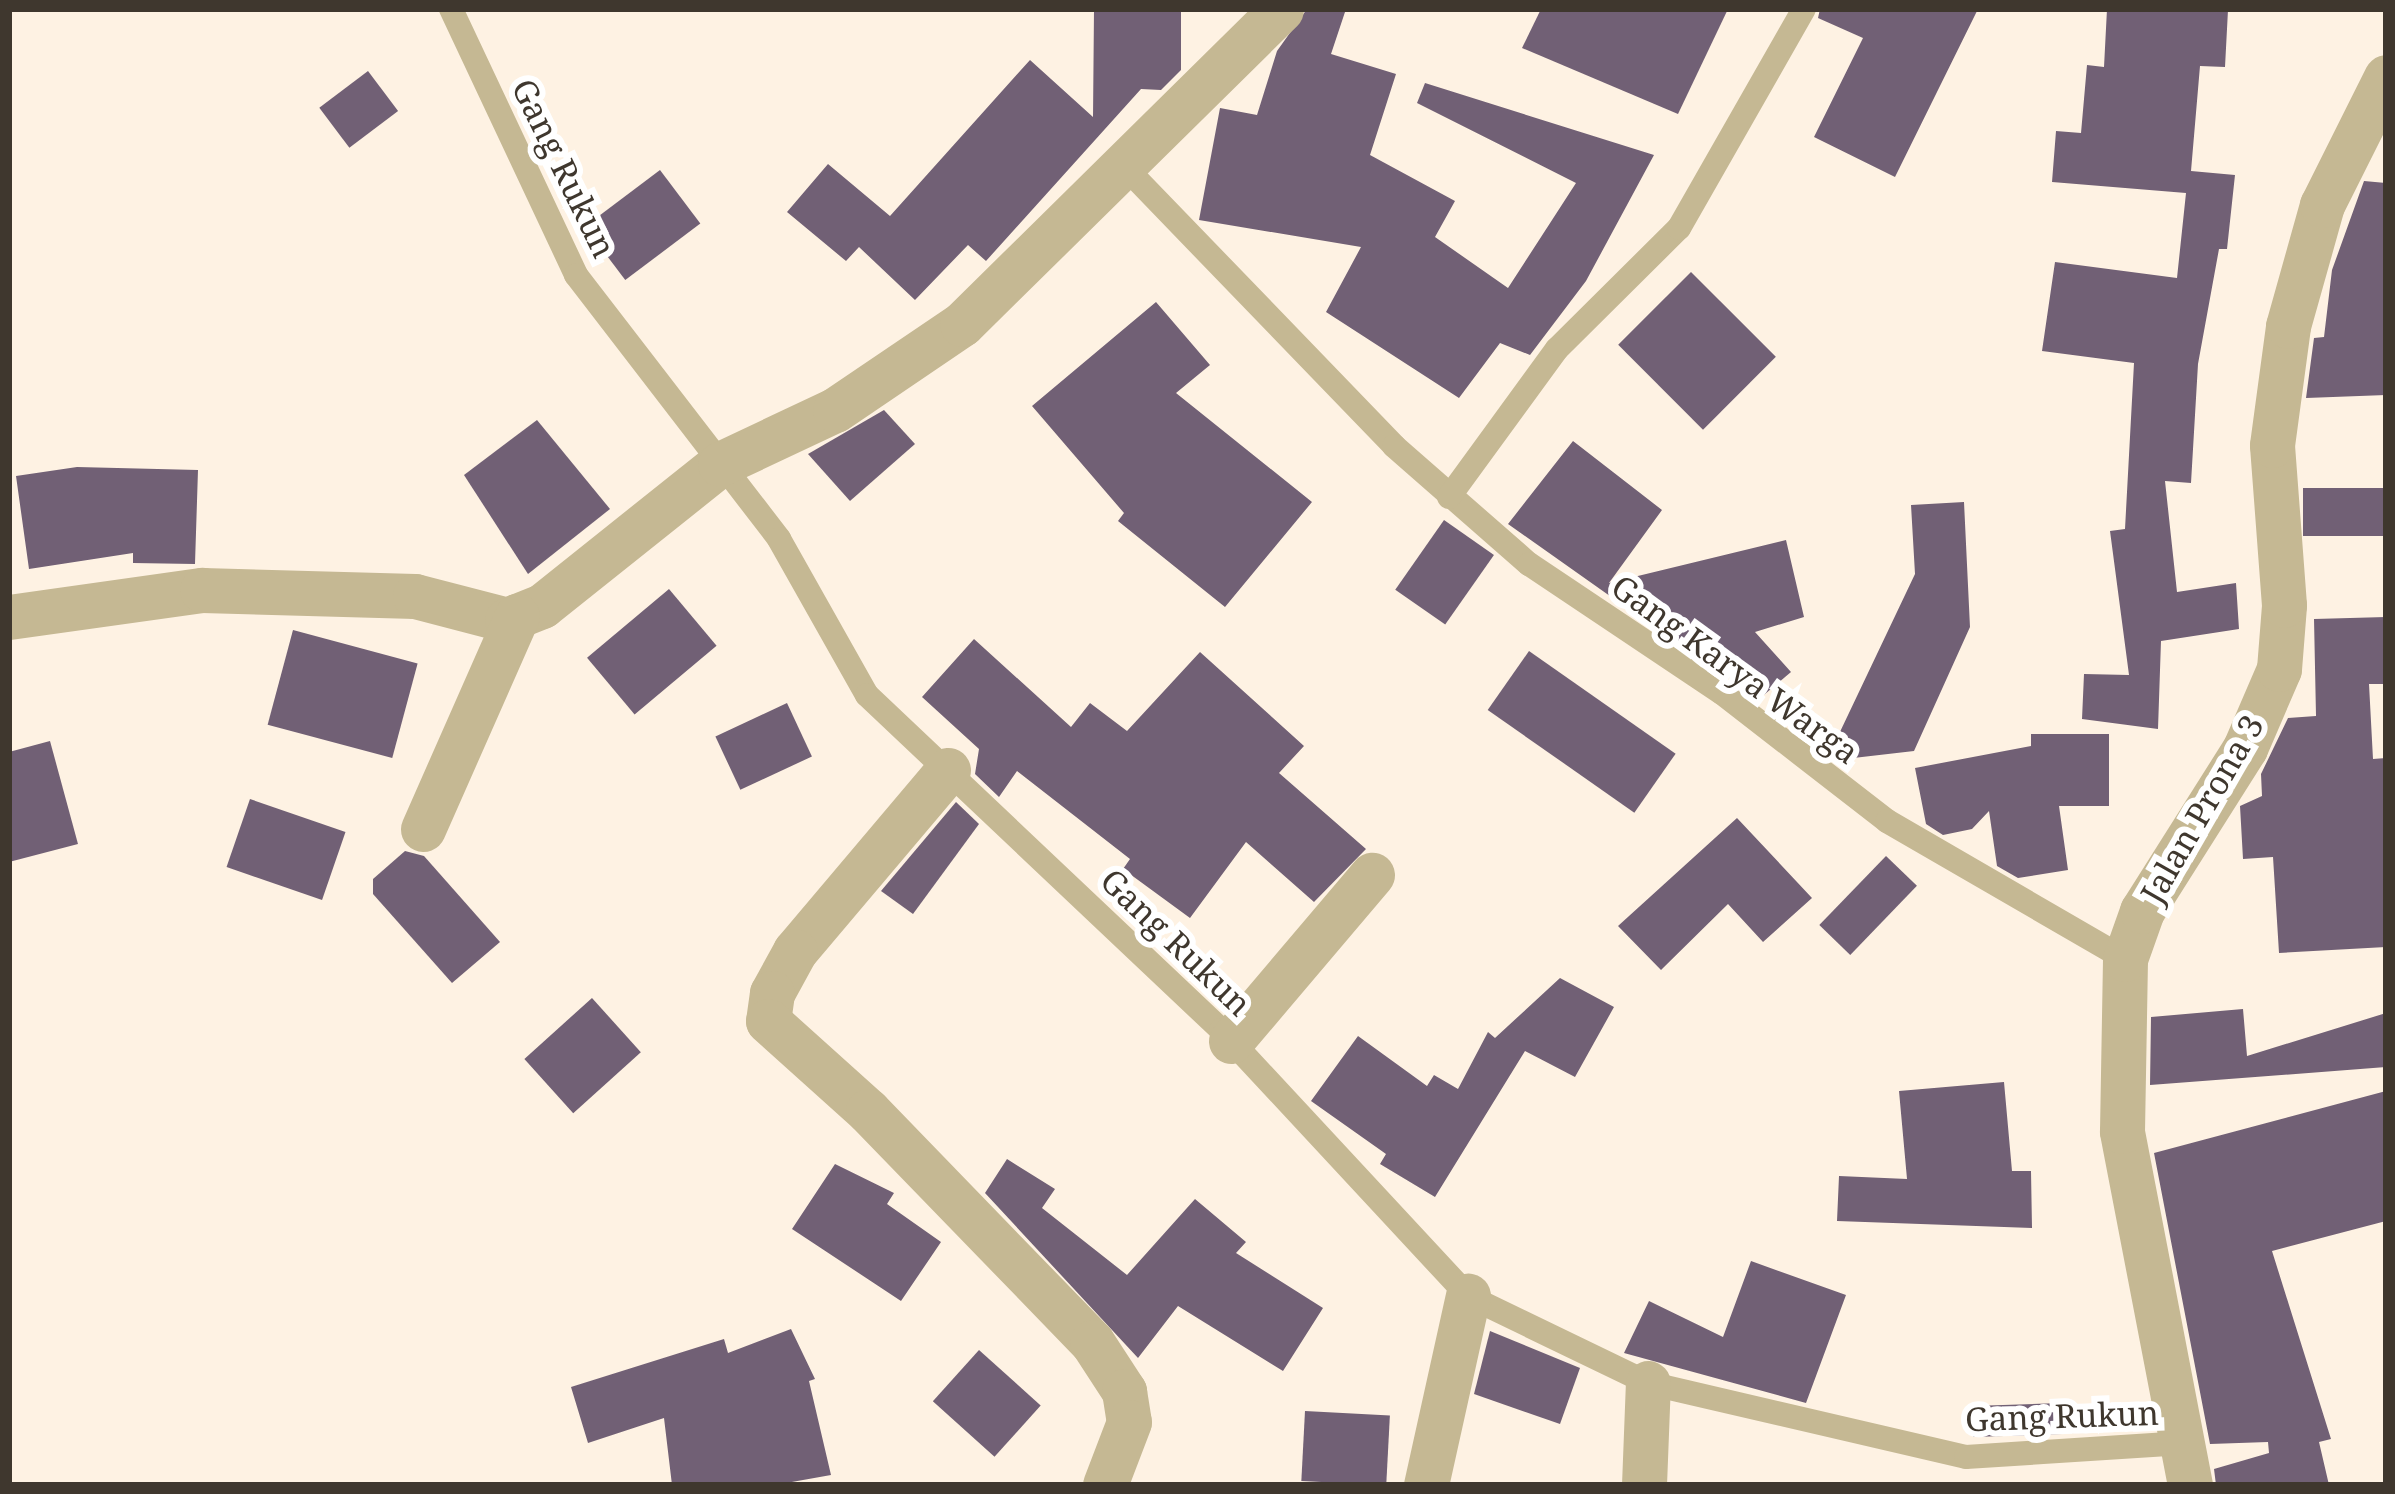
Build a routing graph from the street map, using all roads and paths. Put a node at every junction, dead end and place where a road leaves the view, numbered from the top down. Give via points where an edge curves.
1 (451, 9) edge
2 (1282, 9) edge
3 (1804, 9) edge
4 (2386, 77) edge
5 (1122, 164) junction
6 (720, 464) junction
7 (1449, 496) junction
8 (517, 616) junction
9 (9, 617) edge
10 (948, 770) junction
11 (423, 829) dead end
12 (1372, 875) dead end
13 (2125, 958) junction
14 (1232, 1040) junction
15 (1468, 1296) junction
16 (1648, 1383) junction
17 (2187, 1464) edge
18 (1105, 1485) edge
19 (1426, 1485) edge
20 (1644, 1485) edge

1 - 6 lane, Gang Rukun via 576,275
2 - 5 street
3 - 7 lane via 1678,228 1557,349
4 - 13 street, Jalan Prona 3 via 2322,206 2288,326 2272,446 2284,605 2279,669 2245,748 2142,911
5 - 6 street via 962,324 835,410
5 - 7 lane, Gang Karya Warga
6 - 8 street via 542,606
6 - 10 lane, Gang Rukun via 779,539 867,694
7 - 13 lane, Gang Karya Warga via 1529,564 1722,693 1887,821
8 - 9 street via 468,614 415,596 202,590
8 - 11 street
10 - 14 lane, Gang Rukun
10 - 18 street via 795,951 772,993 768,1021 868,1111 1092,1342 1124,1391 1129,1422
12 - 14 street
13 - 17 street, Jalan Prona 3 via 2122,1131
14 - 15 lane, Gang Rukun
15 - 16 lane, Gang Rukun
15 - 19 street
16 - 17 lane, Gang Rukun via 1966,1457
16 - 20 street

